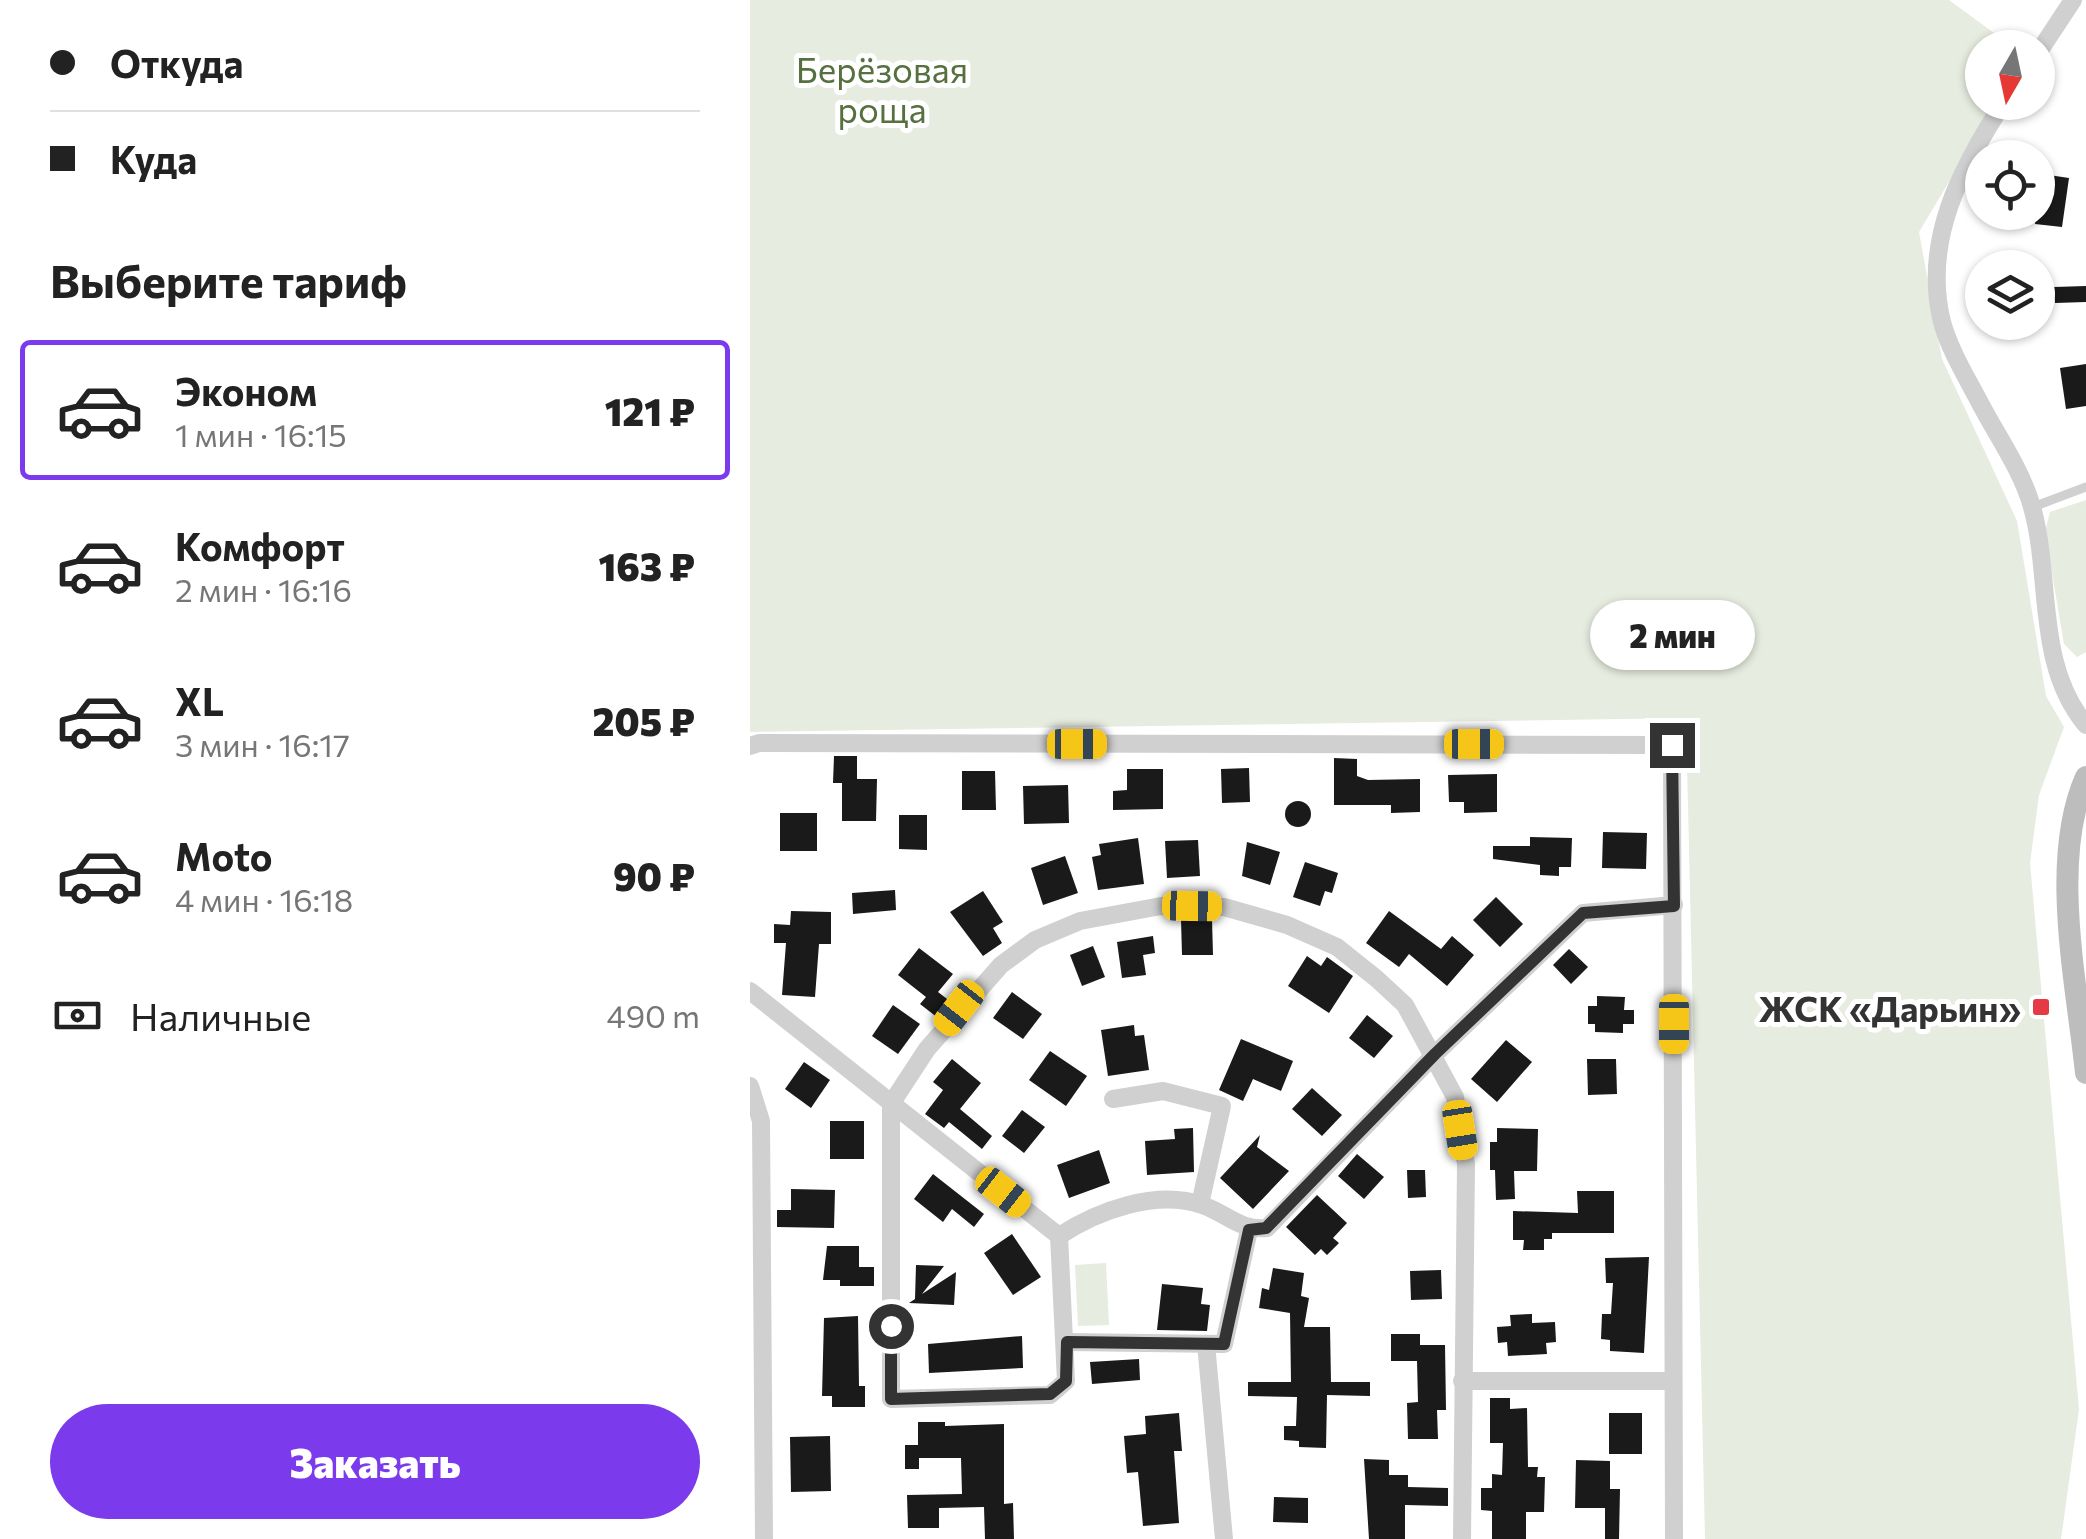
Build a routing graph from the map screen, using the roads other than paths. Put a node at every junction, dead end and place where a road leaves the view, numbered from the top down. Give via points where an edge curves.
1 (2073, 0) edge
2 (2053, 30) edge
3 (1992, 120) edge
4 (2086, 487) edge
5 (2032, 508) junction
6 (2086, 725) edge
7 (750, 746) edge
8 (2086, 777) edge
9 (1674, 906) junction
10 (750, 991) edge
11 (1435, 1054) junction
12 (2086, 1072) edge
13 (750, 1086) edge
14 (1113, 1100) dead end
15 (891, 1104) junction
16 (1200, 1204) junction
17 (1249, 1230) junction
18 (1059, 1236) junction
19 (1067, 1342) junction
20 (1206, 1344) junction
21 (1672, 1380) junction
22 (1462, 1381) junction
23 (764, 1539) edge
24 (1224, 1539) edge
25 (1462, 1539) edge
26 (1674, 1539) edge

1 - 2 street
3 - 5 street via 1948,204 1939,300 1955,356
4 - 5 lane
5 - 6 street via 2058,672
7 - 9 street via 1672,745
8 - 12 street via 2069,866
9 - 11 street via 1583,913
9 - 21 street
10 - 15 street
11 - 15 street via 1405,1005 1336,948 1224,907 1161,906 1080,921 1034,940 959,1008
11 - 17 street via 1266,1228
11 - 22 street via 1455,1096 1466,1164
13 - 23 street via 760,1121
14 - 16 street via 1162,1091 1222,1106
15 - 18 street
15 - 19 street via 891,1399 1050,1394 1066,1381
16 - 17 street
16 - 18 street via 1153,1201 1090,1216
17 - 20 street via 1224,1344
18 - 19 street
19 - 20 street
20 - 24 street
21 - 22 street
21 - 26 street
22 - 25 street

